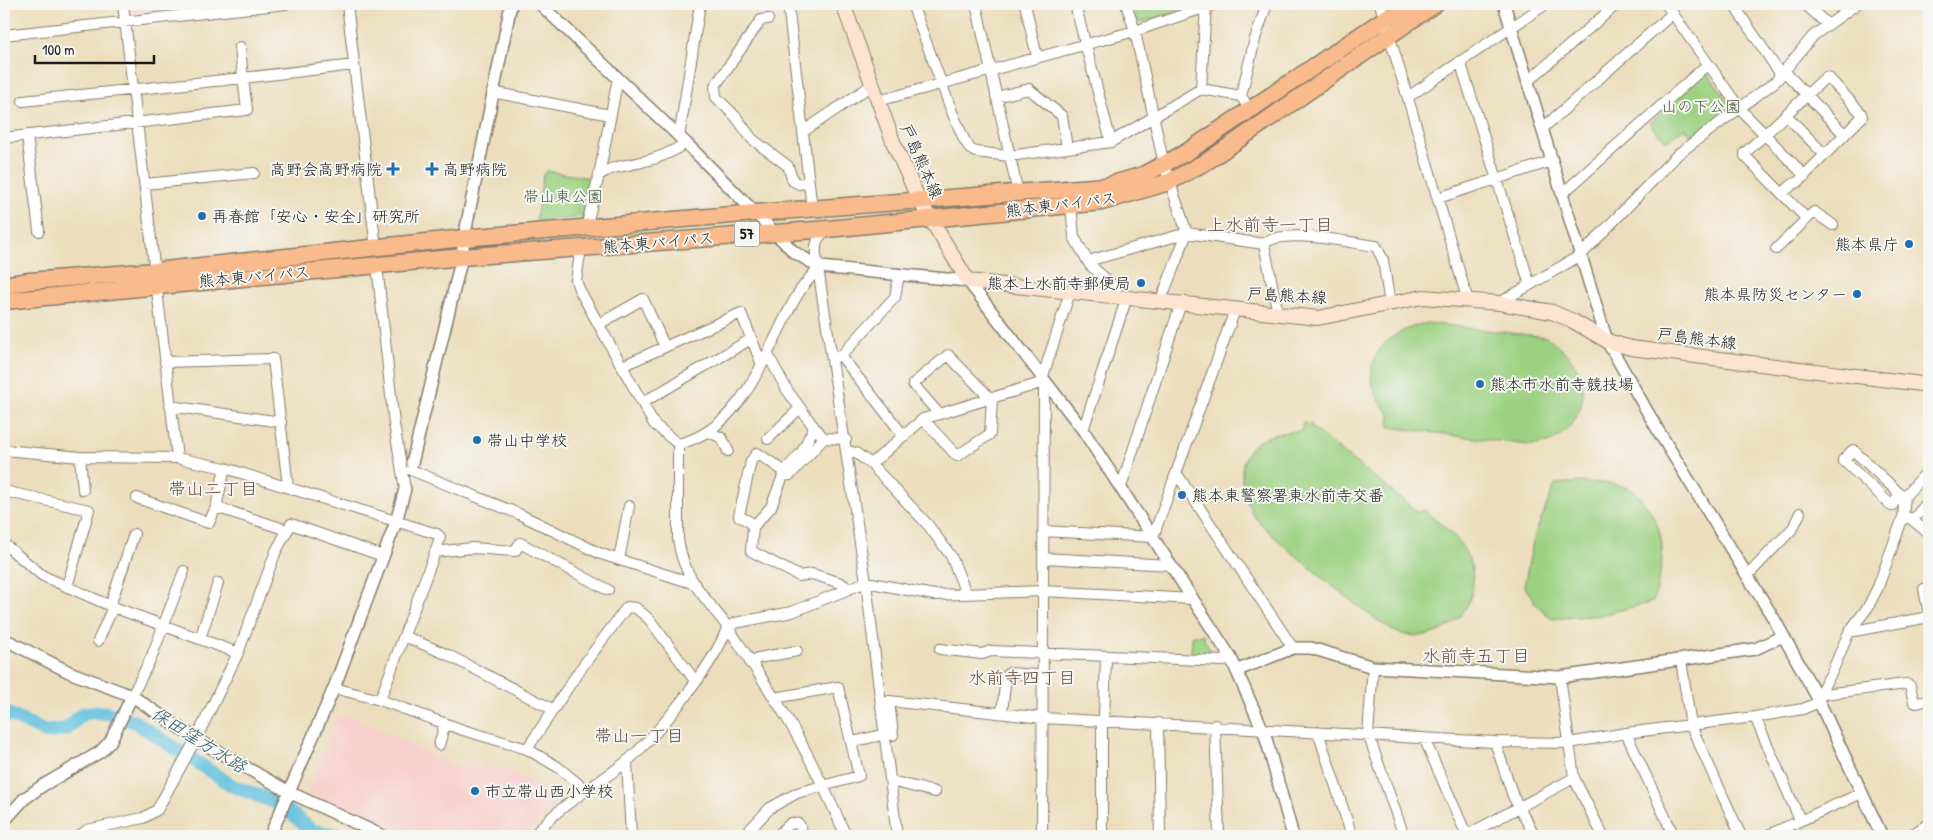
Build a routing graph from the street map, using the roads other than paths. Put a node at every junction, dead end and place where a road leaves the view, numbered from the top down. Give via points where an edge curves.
1 (123, 4) edge
2 (286, 4) edge
3 (347, 4) edge
4 (511, 4) edge
5 (540, 4) edge
6 (700, 4) edge
7 (788, 4) edge
8 (842, 4) edge
9 (912, 4) edge
10 (976, 4) edge
11 (1026, 4) edge
12 (1075, 4) edge
13 (1126, 4) edge
14 (1267, 4) edge
15 (1407, 4) edge
16 (1435, 4) edge
17 (1504, 4) edge
18 (1546, 4) edge
19 (1617, 4) edge
20 (1666, 4) edge
21 (1733, 4) edge
22 (1806, 4) edge
23 (1857, 4) edge
24 (1209, 5) edge
25 (1383, 11) edge
26 (1673, 13) junction
27 (768, 19) dead end
28 (125, 21) junction
29 (1827, 24) junction
30 (1512, 27) junction
31 (1135, 31) junction
32 (1390, 35) junction
33 (4, 36) edge
34 (1087, 44) junction
35 (240, 47) dead end
36 (1037, 58) junction
37 (1460, 61) junction
38 (1708, 64) junction
39 (354, 65) junction
40 (990, 71) junction
41 (1783, 73) junction
42 (243, 78) junction
43 (618, 78) junction
44 (1527, 82) junction
45 (941, 84) junction
46 (872, 85) junction
47 (134, 88) junction
48 (1201, 89) junction
49 (492, 92) junction
50 (1807, 95) junction
51 (996, 97) junction
52 (1408, 97) junction
53 (23, 100) dead end
54 (878, 101) junction
55 (1245, 103) junction
56 (1740, 109) junction
57 (610, 115) junction
58 (1786, 115) junction
59 (1153, 118) junction
60 (138, 122) junction
61 (1543, 128) junction
62 (804, 131) junction
63 (1844, 134) junction
64 (27, 135) junction
65 (1765, 135) junction
66 (4, 138) edge
67 (683, 140) junction
68 (1111, 142) junction
69 (1067, 148) junction
70 (1824, 154) junction
71 (1009, 156) junction
72 (1552, 161) junction
73 (1164, 165) junction
74 (254, 172) dead end
75 (599, 175) junction
76 (1805, 176) junction
77 (1497, 179) junction
78 (809, 182) junction
79 (1169, 182) junction
80 (145, 184) junction
81 (1018, 193) junction
82 (1562, 194) junction
83 (1782, 194) junction
84 (1438, 198) junction
85 (919, 200) junction
86 (1071, 206) junction
87 (812, 209) junction
88 (755, 213) junction
89 (930, 218) junction
90 (1807, 219) junction
91 (1833, 225) dead end
92 (586, 228) junction
93 (827, 229) junction
94 (39, 231) dead end
95 (774, 232) junction
96 (1187, 233) junction
97 (464, 238) junction
98 (1264, 244) junction
99 (581, 248) junction
100 (1776, 249) dead end
101 (1581, 255) junction
102 (376, 257) junction
103 (462, 257) junction
104 (1088, 261) junction
105 (819, 267) junction
106 (899, 275) junction
107 (156, 278) junction
108 (968, 281) junction
109 (4, 285) edge
110 (1530, 286) junction
111 (1070, 292) junction
112 (1121, 296) junction
113 (1161, 300) junction
114 (4, 301) edge
115 (1468, 301) junction
116 (1181, 303) junction
117 (1499, 303) junction
118 (1390, 304) junction
119 (1236, 310) junction
120 (1278, 314) junction
121 (599, 324) junction
122 (751, 339) junction
123 (1607, 341) junction
124 (665, 347) junction
125 (768, 355) junction
126 (837, 356) junction
127 (165, 362) junction
128 (762, 365) junction
129 (622, 366) junction
130 (1043, 380) junction
131 (1929, 384) edge
132 (991, 397) junction
133 (642, 403) junction
134 (170, 406) junction
135 (800, 408) junction
136 (939, 414) junction
137 (923, 420) junction
138 (281, 422) junction
139 (814, 427) junction
140 (1083, 430) junction
141 (709, 432) junction
142 (904, 436) junction
143 (768, 438) dead end
144 (824, 438) junction
145 (846, 438) junction
146 (678, 444) junction
147 (4, 450) edge
148 (728, 451) dead end
149 (846, 451) junction
150 (80, 457) junction
151 (177, 458) junction
152 (871, 464) junction
153 (411, 466) junction
154 (225, 468) junction
155 (790, 470) junction
156 (1929, 470) edge
157 (1177, 474) junction
158 (288, 487) junction
159 (1120, 487) junction
160 (406, 488) junction
161 (83, 490) dead end
162 (4, 491) edge
163 (137, 498) dead end
164 (1929, 500) edge
165 (629, 506) dead end
166 (1892, 506) joint
167 (216, 507) junction
168 (1800, 513) dead end
169 (1908, 518) junction
170 (396, 522) junction
171 (753, 528) junction
172 (287, 530) junction
173 (1043, 531) junction
174 (134, 534) dead end
175 (1929, 534) edge
176 (1153, 537) junction
177 (4, 544) edge
178 (435, 552) junction
179 (383, 556) junction
180 (1043, 558) junction
181 (619, 560) junction
182 (1170, 565) junction
183 (184, 571) dead end
184 (1747, 576) junction
185 (866, 582) junction
186 (218, 583) dead end
187 (692, 583) junction
188 (67, 587) junction
189 (848, 588) junction
190 (1924, 589) dead end
191 (608, 590) dead end
192 (1043, 591) junction
193 (966, 593) junction
194 (1192, 599) junction
195 (111, 607) junction
196 (1929, 616) edge
197 (163, 626) junction
198 (727, 628) junction
199 (1849, 632) junction
200 (404, 636) junction
201 (1783, 636) junction
202 (4, 639) edge
203 (200, 639) junction
204 (98, 641) dead end
205 (1293, 648) junction
206 (940, 649) dead end
207 (796, 651) dead end
208 (1043, 652) junction
209 (238, 653) junction
210 (1106, 656) junction
211 (1231, 658) junction
212 (1681, 660) junction
213 (750, 663) junction
214 (1373, 667) junction
215 (1238, 670) junction
216 (1036, 675) dead end
217 (1560, 678) junction
218 (696, 682) junction
219 (334, 688) junction
220 (132, 696) junction
221 (1818, 697) junction
222 (774, 698) junction
223 (380, 700) junction
224 (1929, 700) edge
225 (552, 709) junction
226 (1002, 712) junction
227 (1755, 717) junction
228 (1042, 718) junction
229 (1103, 720) junction
230 (446, 723) junction
231 (1158, 723) junction
232 (1215, 726) junction
233 (1691, 726) junction
234 (1262, 728) junction
235 (1318, 732) junction
236 (1626, 733) junction
237 (886, 734) junction
238 (1368, 734) junction
239 (1424, 738) junction
240 (196, 739) junction
241 (852, 742) junction
242 (1495, 742) junction
243 (1569, 743) junction
244 (439, 745) dead end
245 (526, 749) junction
246 (627, 761) junction
247 (1574, 778) junction
248 (891, 780) junction
249 (824, 787) junction
250 (587, 791) junction
251 (935, 792) dead end
252 (288, 794) junction
253 (1862, 794) junction
254 (1518, 808) junction
255 (1800, 820) junction
256 (4, 821) edge
257 (1929, 824) edge
258 (79, 836) edge
259 (270, 836) edge
260 (383, 836) edge
261 (534, 836) edge
262 (630, 836) edge
263 (744, 836) edge
264 (777, 836) edge
265 (804, 836) edge
266 (846, 836) edge
267 (897, 836) edge
268 (1042, 836) edge
269 (1102, 836) edge
270 (1160, 836) edge
271 (1219, 836) edge
272 (1293, 836) edge
273 (1352, 836) edge
274 (1404, 836) edge
275 (1467, 836) edge
276 (1534, 836) edge
277 (1603, 836) edge
278 (1674, 836) edge
279 (1741, 836) edge
280 (1766, 836) edge
281 (1882, 836) edge
282 (1910, 836) edge

1 - 28 street
2 - 28 street
3 - 39 street
4 - 49 street
5 - 43 street
6 - 67 street
7 - 62 street
8 - 46 main road, 戸島熊本線
9 - 45 street
10 - 40 street
11 - 36 street
12 - 34 street
13 - 31 street
14 - 55 street via 1255,39
15 - 25 highway, 熊本東バイパス / 57
16 - 32 highway, 熊本東バイパス / 57
17 - 30 street
18 - 30 street
19 - 44 street
20 - 26 street
21 - 41 street
22 - 29 street
23 - 29 street
24 - 31 street
24 - 48 street
25 - 32 street
25 - 55 highway, 熊本東バイパス / 57
26 - 38 street
26 - 61 street
27 - 78 street via 761,20 715,86 716,97 732,112 752,140 788,166 793,181 799,184
28 - 33 street
28 - 47 street
29 - 41 street
30 - 37 street
30 - 44 street
31 - 34 street
31 - 59 street
32 - 52 street
32 - 79 highway, 熊本東バイパス / 57 via 1209,160
34 - 36 street
34 - 68 street
35 - 42 street
36 - 40 street
37 - 52 street
37 - 77 street
38 - 56 street
38 - 82 street
39 - 42 street
39 - 102 street
40 - 45 street
40 - 51 street
41 - 50 street
41 - 56 street
42 - 47 street
42 - 60 street via 248,110
43 - 57 street
43 - 67 street
44 - 61 street
45 - 54 street
45 - 71 street via 970,149
46 - 54 main road, 戸島熊本線
46 - 62 street
47 - 53 street
47 - 60 street
48 - 55 street
48 - 59 street
49 - 57 street
49 - 97 street
50 - 58 street
50 - 63 street
50 - 63 street via 1826,77 1829,78 1861,113 1862,117
51 - 69 street via 1029,90 1062,116
51 - 71 street
52 - 84 street
54 - 85 main road, 戸島熊本線
55 - 73 highway, 熊本東バイパス / 57 via 1222,131
56 - 65 street
56 - 101 street via 1678,154
57 - 75 street
58 - 65 street
58 - 70 street
59 - 68 street
59 - 73 street
60 - 64 street
60 - 80 street
61 - 72 street
62 - 78 street
63 - 70 street
64 - 66 street
64 - 94 street
65 - 76 street
65 - 83 street via 1745,156
67 - 75 street via 663,155 614,167
67 - 88 street
68 - 69 street
69 - 71 street
70 - 76 street via 1824,158
71 - 81 street
72 - 77 street
72 - 82 street
73 - 79 street
73 - 81 highway, 熊本東バイパス / 57 via 1106,186
74 - 80 street
75 - 92 street
76 - 83 street
77 - 84 street
77 - 110 street
78 - 87 street
79 - 86 highway, 熊本東バイパス / 57 via 1102,202
79 - 96 street
80 - 107 street
81 - 85 highway, 熊本東バイパス / 57
82 - 101 street
83 - 90 street
84 - 115 street
85 - 87 highway, 熊本東バイパス / 57
85 - 89 main road, 戸島熊本線
86 - 89 highway, 熊本東バイパス / 57
86 - 104 street via 1074,238
87 - 88 highway, 熊本東バイパス / 57
88 - 92 highway, 熊本東バイパス / 57
88 - 95 street
89 - 93 highway, 熊本東バイパス / 57
89 - 108 main road, 戸島熊本線
90 - 91 street via 1817,212
90 - 100 street
92 - 97 highway, 熊本東バイパス / 57
93 - 95 highway, 熊本東バイパス / 57
93 - 105 street via 815,245
95 - 99 highway, 熊本東バイパス / 57
95 - 105 street via 794,252
96 - 98 street
96 - 104 street
96 - 113 street
97 - 102 highway, 熊本東バイパス / 57
97 - 103 street
98 - 118 street via 1269,239 1291,235 1376,246 1382,260
98 - 120 street
99 - 103 highway, 熊本東バイパス / 57
99 - 121 street via 576,280
101 - 110 street
101 - 123 street
102 - 103 highway, 熊本東バイパス / 57
102 - 107 highway, 熊本東バイパス / 57
102 - 160 street via 394,424
103 - 153 street
104 - 112 street
105 - 106 street
105 - 125 street via 798,294
105 - 126 street
106 - 108 street
106 - 126 street via 895,297
107 - 109 highway, 熊本東バイパス / 57 via 29,280
107 - 114 highway, 熊本東バイパス / 57
107 - 127 street
108 - 111 main road, 戸島熊本線
108 - 130 street
110 - 117 street
111 - 112 main road, 戸島熊本線
111 - 130 street
112 - 113 main road, 戸島熊本線
112 - 140 street
113 - 116 main road, 戸島熊本線
115 - 117 main road, 戸島熊本線
115 - 118 main road, 戸島熊本線 via 1423,298
116 - 119 main road, 戸島熊本線
116 - 159 street
117 - 123 main road, 戸島熊本線 via 1552,312
118 - 120 main road, 戸島熊本線 via 1318,318
119 - 120 main road, 戸島熊本線
119 - 157 street
121 - 124 street via 643,299
121 - 129 street
122 - 124 street via 741,313
122 - 128 street
122 - 133 street
123 - 131 main road, 戸島熊本線 via 1631,348
123 - 184 street
124 - 129 street
125 - 128 street
125 - 135 street
126 - 142 street
126 - 145 street
127 - 134 street
127 - 138 street via 273,359
128 - 141 street via 734,407
129 - 133 street
130 - 132 street
130 - 140 street
130 - 173 street
132 - 136 street
132 - 136 street via 948,355 913,384
132 - 137 street via 990,434 957,456
133 - 146 street via 654,424
134 - 138 street
134 - 151 street
135 - 139 street
135 - 143 street
136 - 137 street
137 - 142 street
138 - 158 street
139 - 144 street
139 - 155 street
140 - 159 street
141 - 146 street
141 - 148 street via 722,438
142 - 152 street
144 - 145 street
144 - 155 street
145 - 149 street
146 - 187 street via 678,539
147 - 150 street
149 - 152 street via 856,453
149 - 185 street
150 - 151 street
150 - 161 street
151 - 154 street
152 - 193 street via 944,545
153 - 160 street
153 - 181 street
154 - 158 street
154 - 167 street
155 - 171 street via 783,476 771,507
155 - 171 street via 757,452 751,461 739,516 750,522
156 - 169 street via 1904,496
157 - 176 street
157 - 205 street
158 - 170 street
159 - 176 street
160 - 170 street
162 - 188 street via 89,510
163 - 167 street via 209,523
164 - 169 street
165 - 181 street
166 - 166 street via 1843,460 1853,450 1900,494
167 - 172 street
168 - 184 street via 1792,528
169 - 175 street
169 - 199 street via 1868,607
170 - 178 street via 438,534
170 - 179 street
171 - 189 street via 751,551 799,576 812,574
172 - 179 street via 291,524
172 - 209 street
173 - 176 street
173 - 180 street
174 - 195 street
176 - 182 street
177 - 188 street via 43,576
178 - 191 street via 472,548 515,551 520,543
178 - 200 street
179 - 219 street
180 - 182 street
180 - 192 street
181 - 187 street
182 - 194 street
183 - 197 street
184 - 201 street
185 - 189 street
185 - 193 street via 934,595
185 - 237 street
186 - 203 street
187 - 198 street
188 - 195 street
189 - 198 street via 792,612
190 - 196 street
192 - 193 street
192 - 194 street
192 - 208 street
194 - 211 street
195 - 197 street
195 - 204 street
196 - 199 street
197 - 203 street
197 - 220 street
198 - 213 street
198 - 218 street
199 - 221 street
200 - 223 street
200 - 225 street
201 - 212 street via 1754,649
201 - 221 street
202 - 220 street via 70,672
203 - 209 street
205 - 214 street via 1311,648
205 - 215 street
206 - 208 street via 982,654 991,651
207 - 213 street via 758,658
208 - 210 street
208 - 228 street
209 - 240 street
210 - 211 street via 1223,661
210 - 229 street
211 - 215 street
212 - 217 street
212 - 233 street
213 - 222 street
214 - 217 street
214 - 238 street
215 - 234 street
216 - 226 street via 1009,673 1006,676
217 - 243 street
218 - 225 street via 649,619 636,608 627,607
218 - 246 street
219 - 223 street
219 - 252 street
220 - 240 street
220 - 256 street via 110,742 100,752 42,786 24,799
221 - 224 street via 1906,684 1910,686 1914,702
221 - 227 street via 1803,709
221 - 253 street
222 - 241 street via 838,687
222 - 249 street
223 - 230 street
225 - 245 street
226 - 228 street
226 - 237 street via 889,701 892,735
227 - 233 street
227 - 255 street
228 - 229 street
228 - 268 street
229 - 231 street
229 - 269 street
230 - 244 street
230 - 245 street
231 - 232 street
231 - 270 street
232 - 234 street
232 - 271 street
233 - 236 street
233 - 279 street
234 - 235 street
234 - 272 street
235 - 238 street
235 - 273 street
236 - 243 street
236 - 278 street
237 - 241 street
237 - 248 street
238 - 239 street
238 - 274 street
239 - 242 street
239 - 275 street
240 - 252 street
240 - 258 street via 152,815 87,830
241 - 249 street via 859,776
242 - 243 street
242 - 254 street
243 - 247 street
245 - 250 street via 558,767
246 - 250 street
246 - 262 street
247 - 254 street
247 - 277 street
248 - 251 street
248 - 267 street
249 - 263 street via 796,793 770,808
249 - 266 street
250 - 261 street via 553,814
252 - 259 street
252 - 260 street
253 - 255 street
253 - 281 street
254 - 275 street
254 - 276 street
255 - 280 street
257 - 282 street
264 - 265 street via 791,823 799,824

